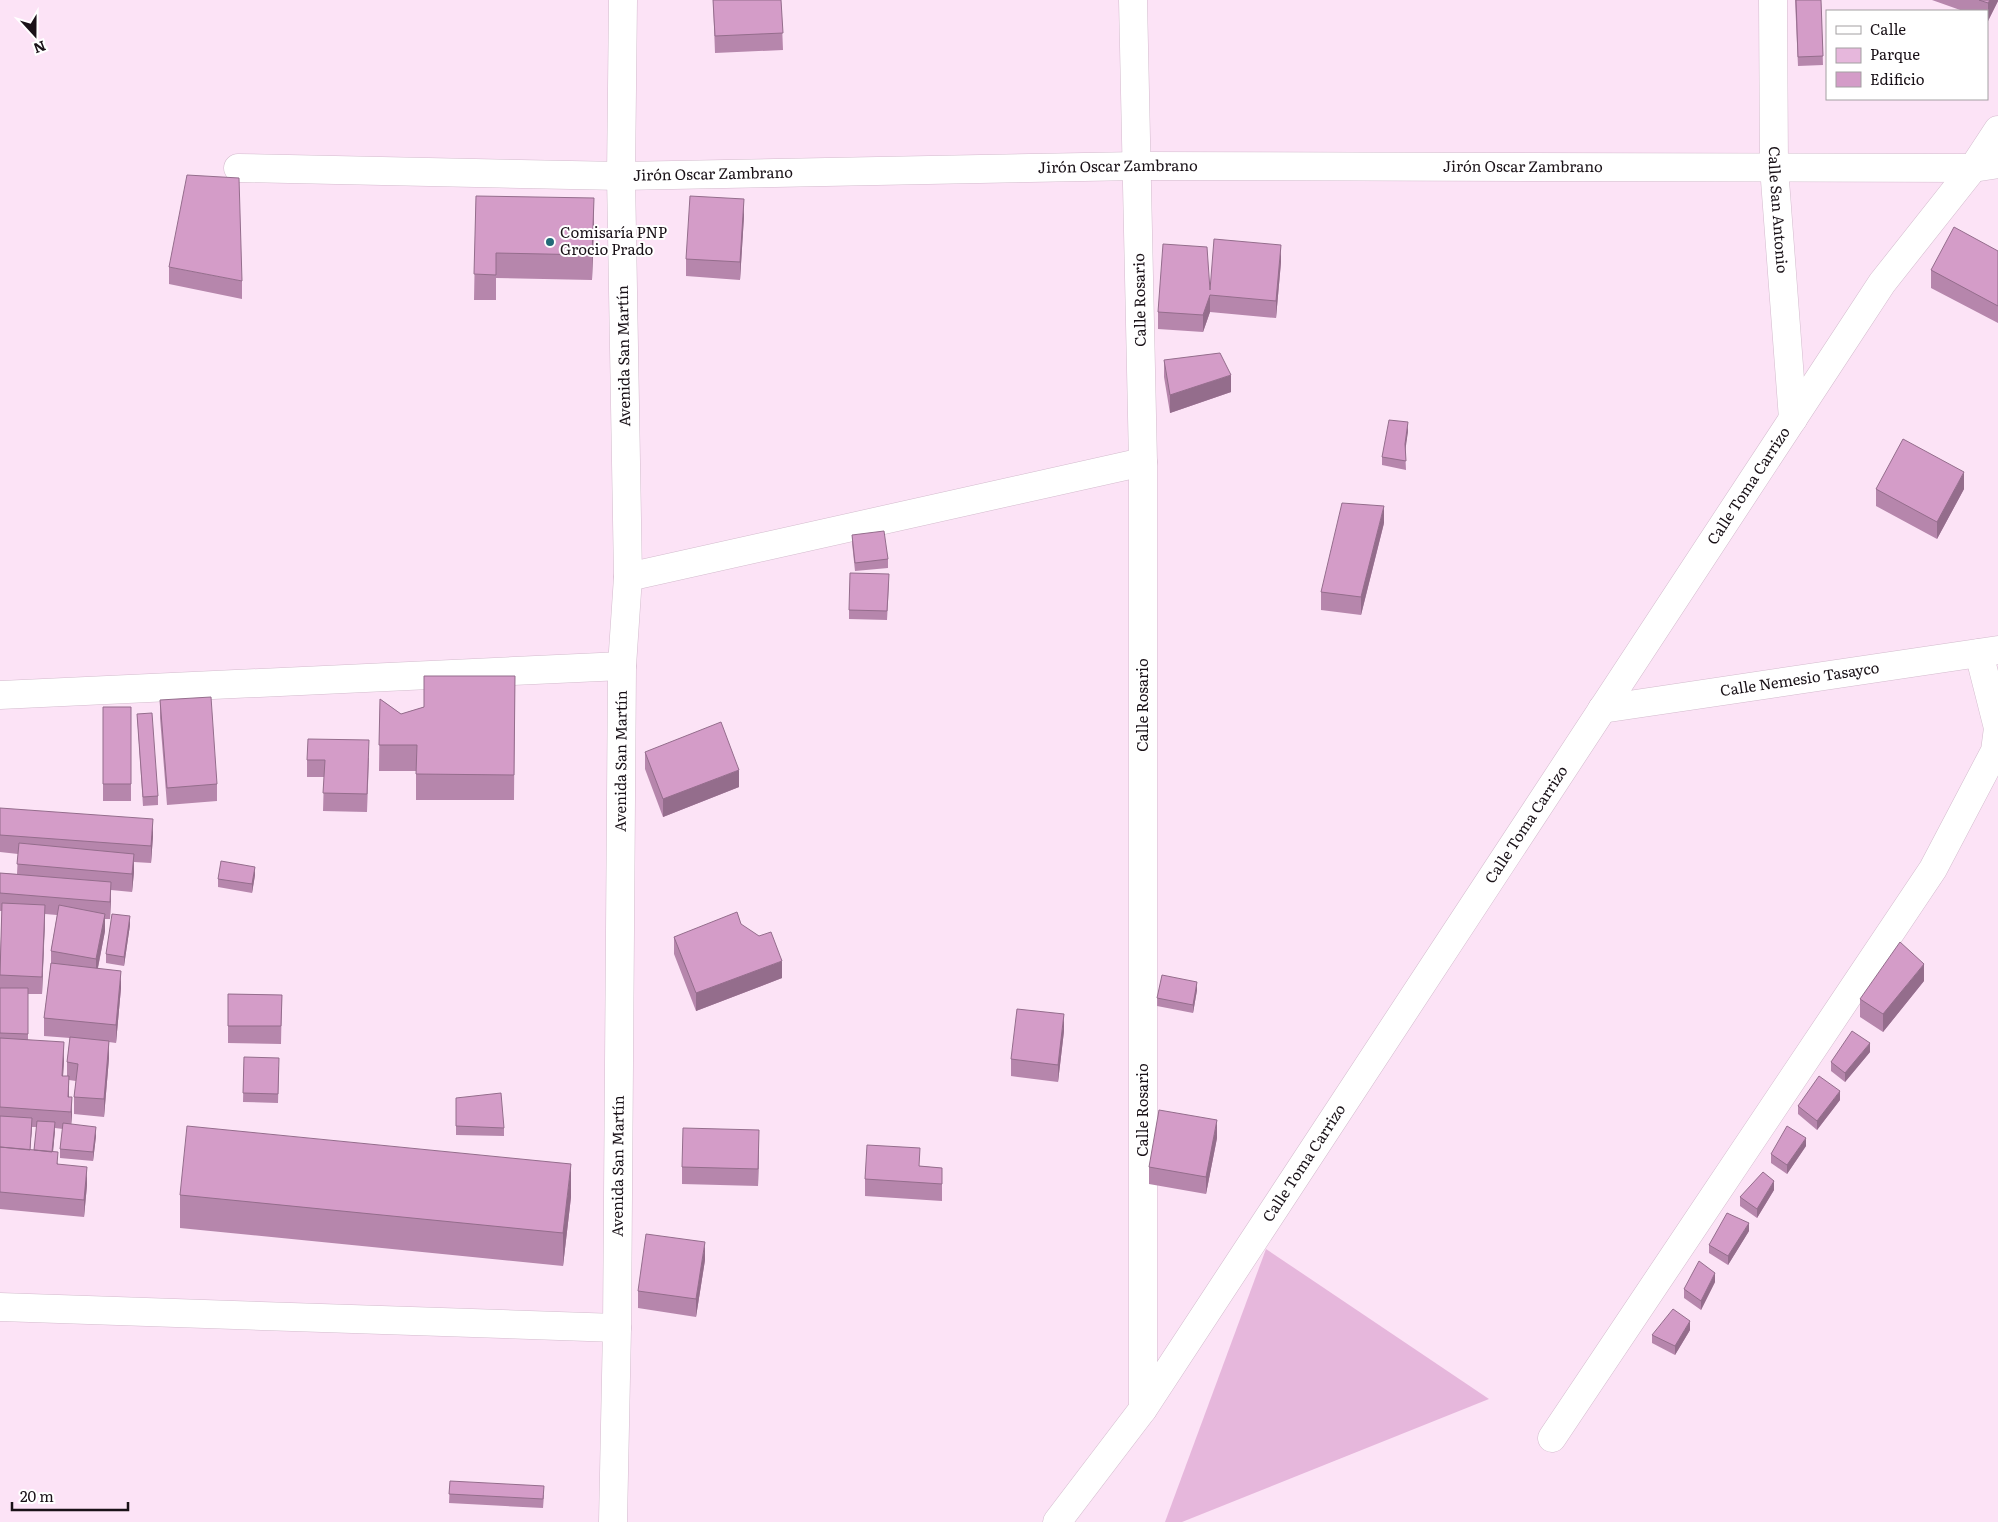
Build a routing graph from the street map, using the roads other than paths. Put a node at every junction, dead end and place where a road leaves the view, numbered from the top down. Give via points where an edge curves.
1 (623, 0) edge
2 (1133, 0) edge
3 (1773, 0) edge
4 (1998, 130) edge
5 (1138, 166) junction
6 (1986, 166) edge
7 (1774, 167) junction
8 (238, 168) dead end
9 (621, 176) junction
10 (1793, 419) junction
11 (1143, 462) junction
12 (628, 576) junction
13 (1988, 651) edge
14 (622, 666) junction
15 (0, 695) edge
16 (1602, 709) junction
17 (0, 1307) edge
18 (617, 1328) junction
19 (1143, 1409) junction
20 (1552, 1438) dead end
21 (614, 1522) edge
22 (1057, 1522) edge

1 - 9 street, Avenida San Martín
2 - 5 street, Calle Rosario
3 - 7 street, Calle San Antonio
4 - 6 street, Calle Toma Carrizo
5 - 7 street, Jirón Oscar Zambrano
5 - 9 street, Jirón Oscar Zambrano
5 - 11 street, Calle Rosario
6 - 7 street, Jirón Oscar Zambrano
6 - 10 street, Calle Toma Carrizo via 1882,283
7 - 10 street, Calle San Antonio
8 - 9 street, Jirón Oscar Zambrano
9 - 12 street, Avenida San Martín
10 - 16 street, Calle Toma Carrizo
11 - 12 street
11 - 19 street, Calle Rosario
12 - 14 street, Avenida San Martín
13 - 16 street, Calle Nemesio Tasayco
13 - 20 street via 1998,728 1996,751 1933,869
14 - 15 street
14 - 18 street, Avenida San Martín
16 - 19 street, Calle Toma Carrizo
17 - 18 street
18 - 21 street, Avenida San Martín
19 - 22 street, Calle Toma Carrizo

